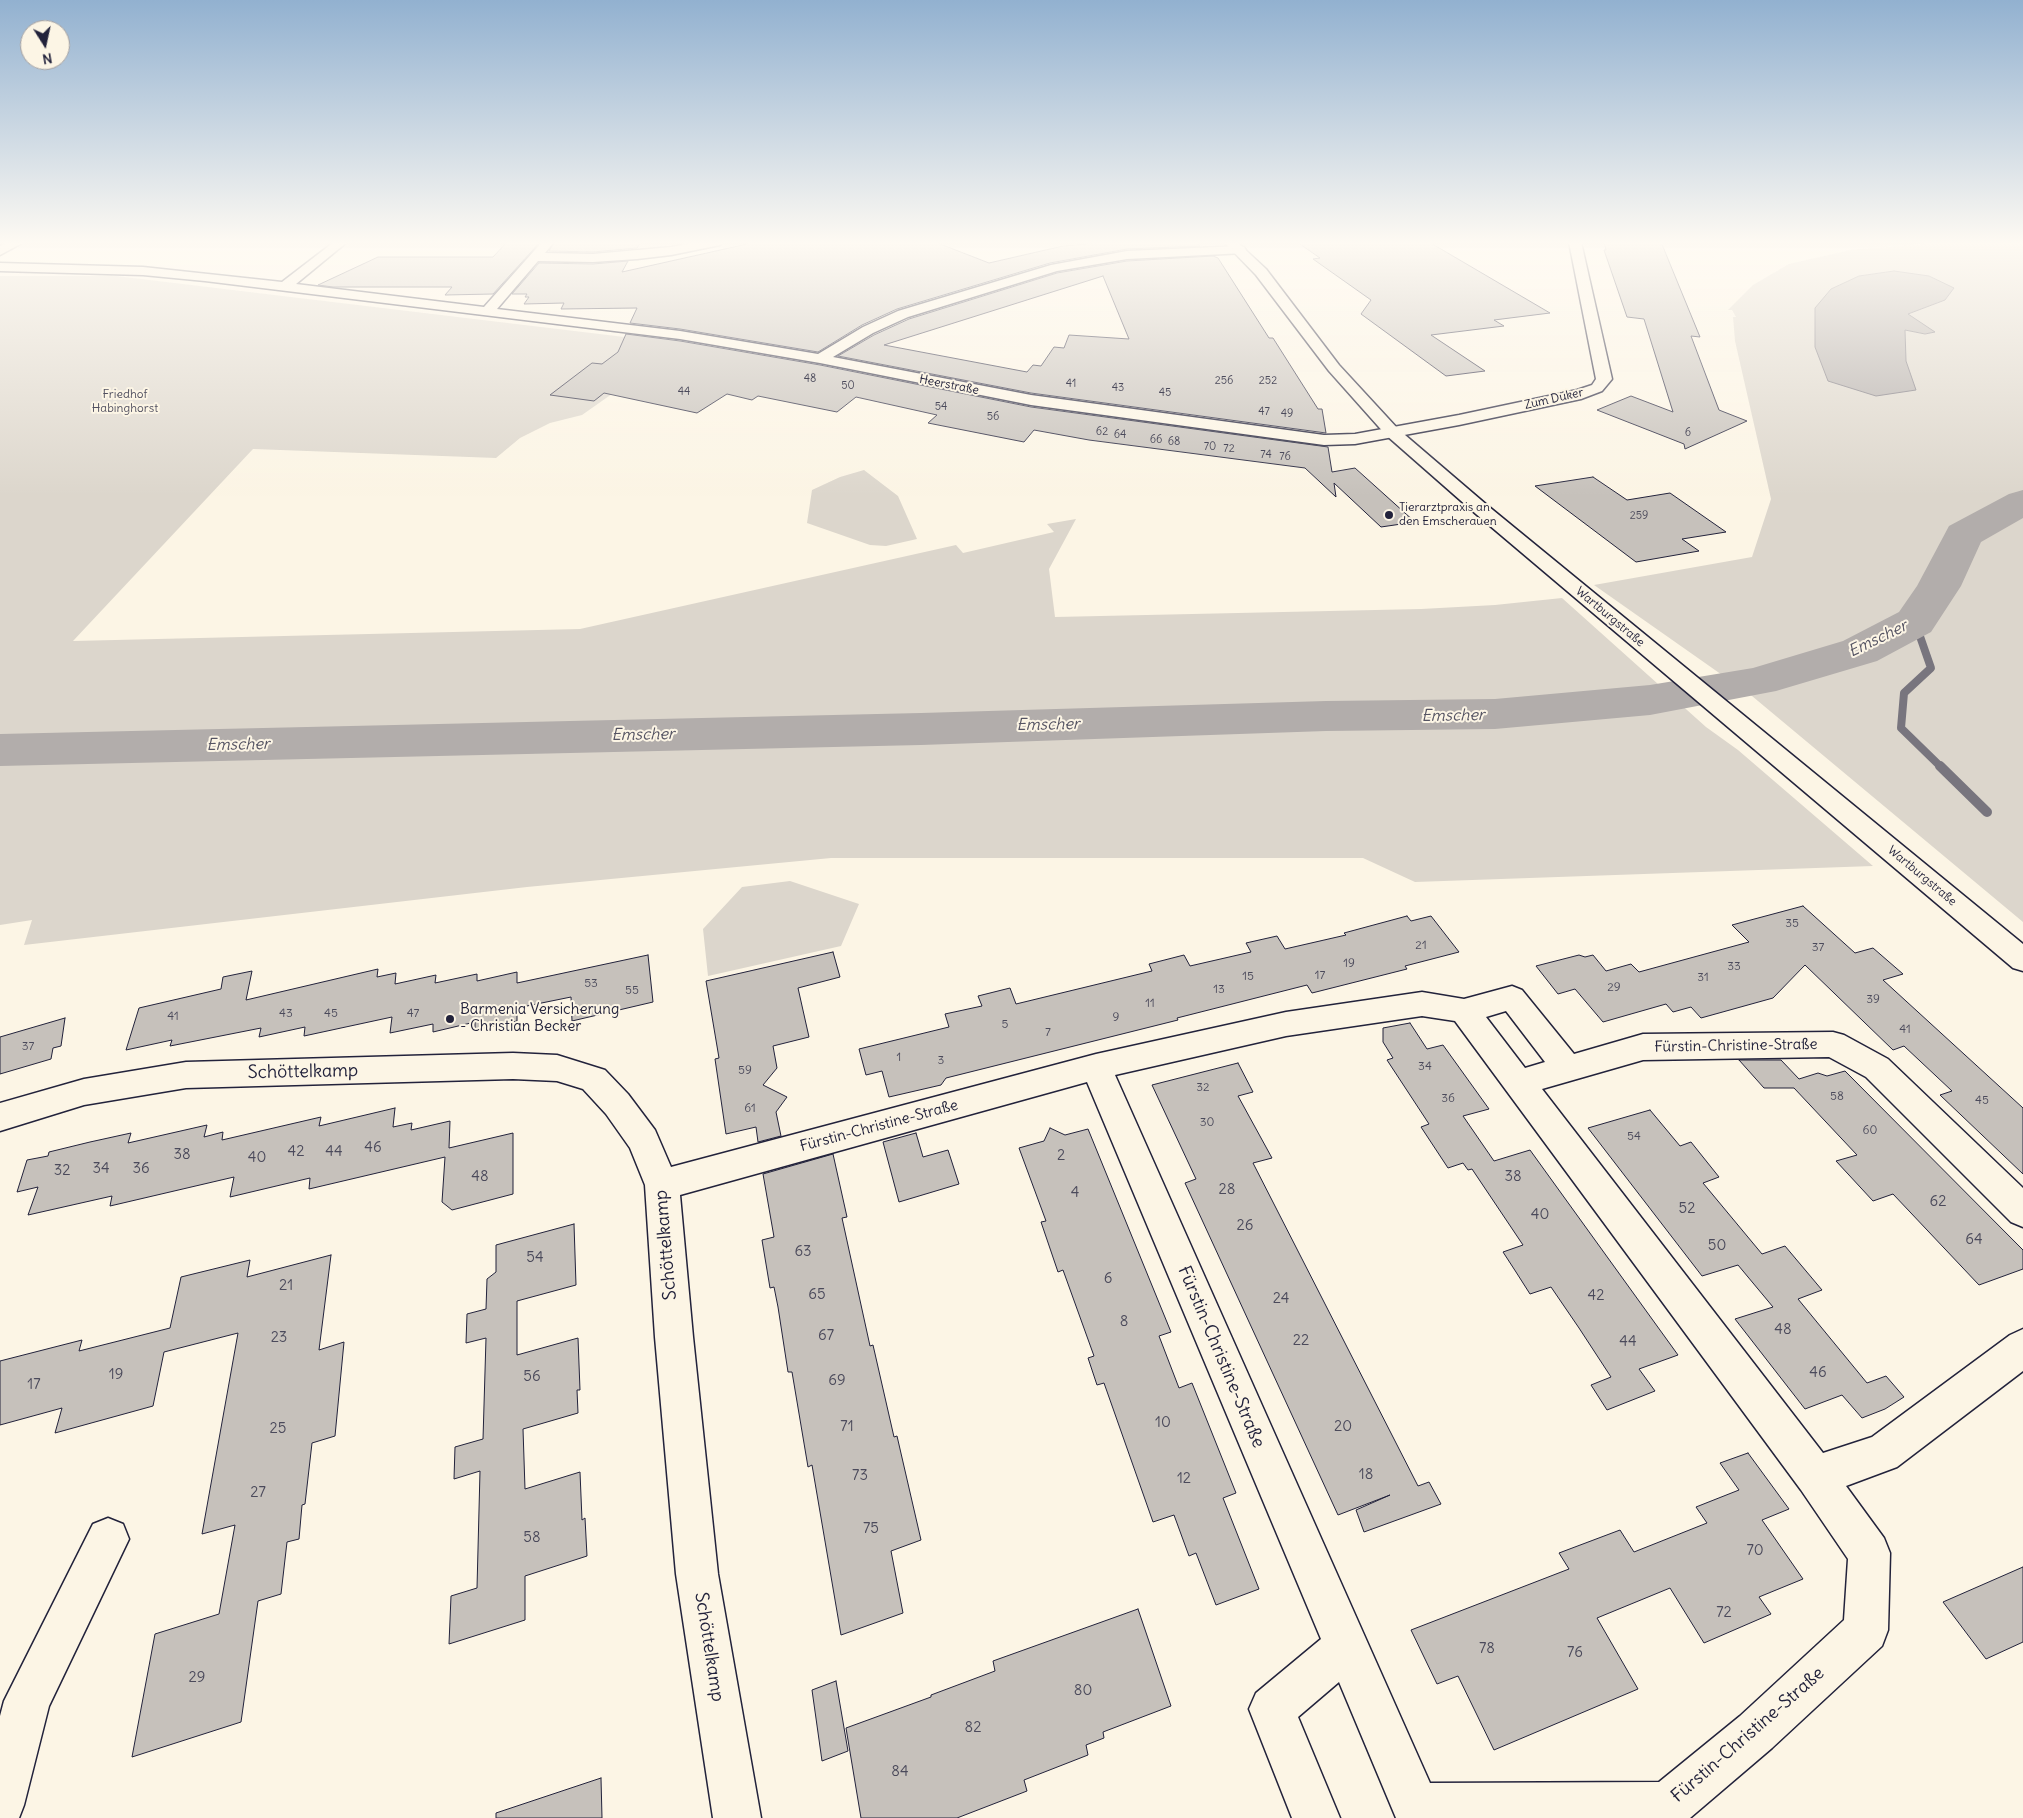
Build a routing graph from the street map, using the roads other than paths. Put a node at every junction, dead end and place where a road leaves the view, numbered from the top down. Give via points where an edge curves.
1 (612, 327) edge
2 (875, 327) edge
3 (1303, 327) edge
4 (1593, 327) edge
5 (820, 359) junction
6 (1392, 432) junction
7 (2023, 960) edge
8 (1464, 1011) junction
9 (1096, 1067) junction
10 (1568, 1069) junction
11 (1518, 1083) junction
12 (0, 1117) edge
13 (662, 1184) junction
14 (2023, 1211) edge
15 (2023, 1348) edge
16 (1815, 1476) junction
17 (108, 1538) dead end
18 (1347, 1647) junction
19 (0, 1805) edge
20 (1408, 1813) edge
21 (737, 1818) edge
22 (1316, 1818) edge

1 - 5 street, Heerstraße
2 - 5 street
3 - 6 street, Wartburgstraße via 1334,368
4 - 6 street, Zum Düker via 1604,379 1597,388 1581,394
5 - 6 street, Heerstraße via 1031,400 1301,438 1355,439
6 - 7 street, Wartburgstraße
8 - 9 street, Fürstin-Christine-Straße via 1422,1004 1286,1024
8 - 10 street, Fürstin-Christine-Straße via 1512,998
8 - 11 street, Fürstin-Christine-Straße
9 - 13 street, Fürstin-Christine-Straße
9 - 18 street, Fürstin-Christine-Straße
10 - 11 street, Fürstin-Christine-Straße
10 - 14 street, Fürstin-Christine-Straße via 1643,1047 1833,1044 1877,1068
11 - 16 street, Fürstin-Christine-Straße
12 - 13 street, Schöttelkamp via 84,1092 186,1075 513,1066 557,1068 594,1079 643,1140
13 - 21 street, Schöttelkamp via 697,1574
15 - 16 street via 1883,1453
16 - 20 street, Fürstin-Christine-Straße via 1869,1553 1866,1630 1756,1732 1667,1806
17 - 19 street via 27,1701
18 - 20 street, Fürstin-Christine-Straße
18 - 22 street via 1272,1709

